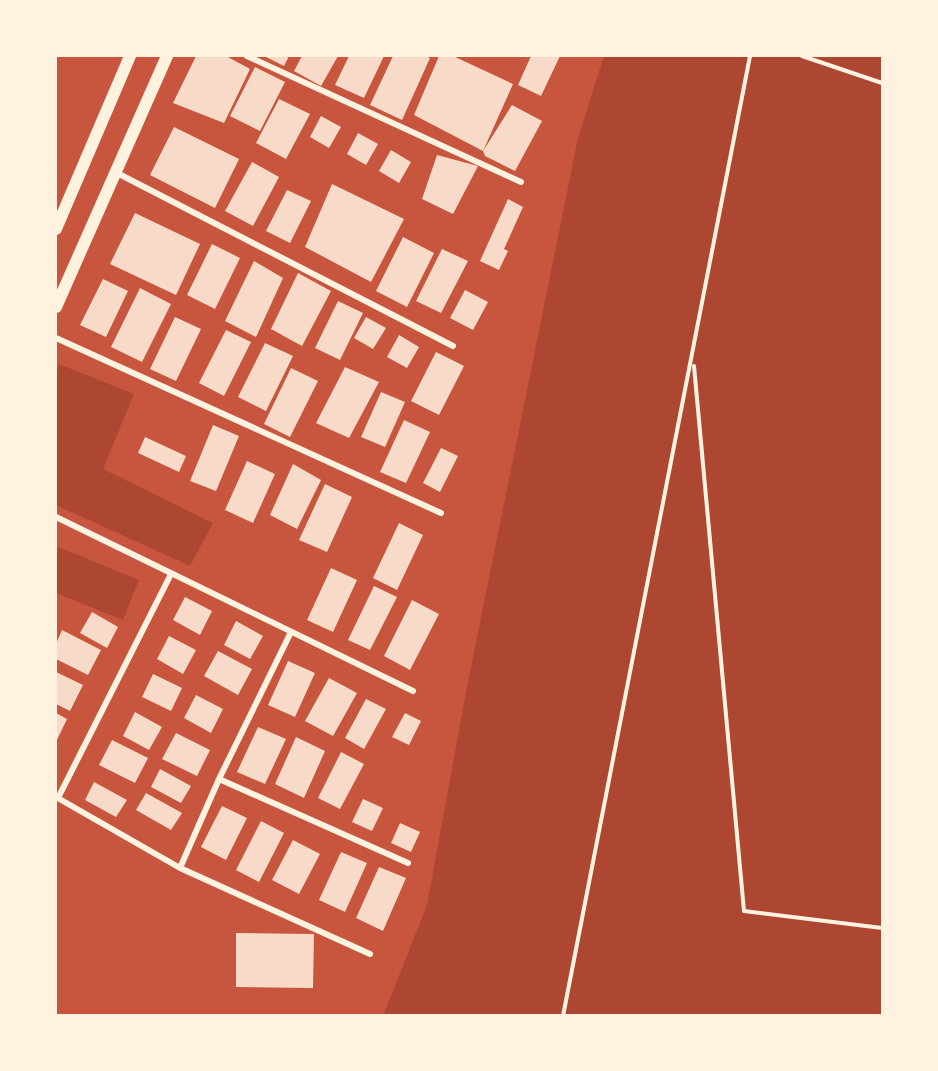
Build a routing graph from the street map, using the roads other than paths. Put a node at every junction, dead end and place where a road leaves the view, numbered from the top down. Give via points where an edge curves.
1 (130, 56) edge
2 (166, 56) edge
3 (247, 56) edge
4 (117, 172) junction
5 (521, 182) dead end
6 (56, 229) edge
7 (56, 307) edge
8 (56, 338) edge
9 (453, 345) dead end
10 (441, 513) dead end
11 (56, 517) edge
12 (171, 574) junction
13 (291, 632) junction
14 (413, 691) dead end
15 (219, 780) junction
16 (57, 798) edge
17 (408, 863) dead end
18 (180, 868) junction
19 (370, 954) dead end

1 - 6 main road
2 - 4 main road
3 - 5 street
4 - 7 main road
4 - 9 street
8 - 10 street
11 - 12 street
12 - 13 street
12 - 16 street
13 - 14 street
13 - 15 street
15 - 17 street
15 - 18 street
16 - 18 street
18 - 19 street

